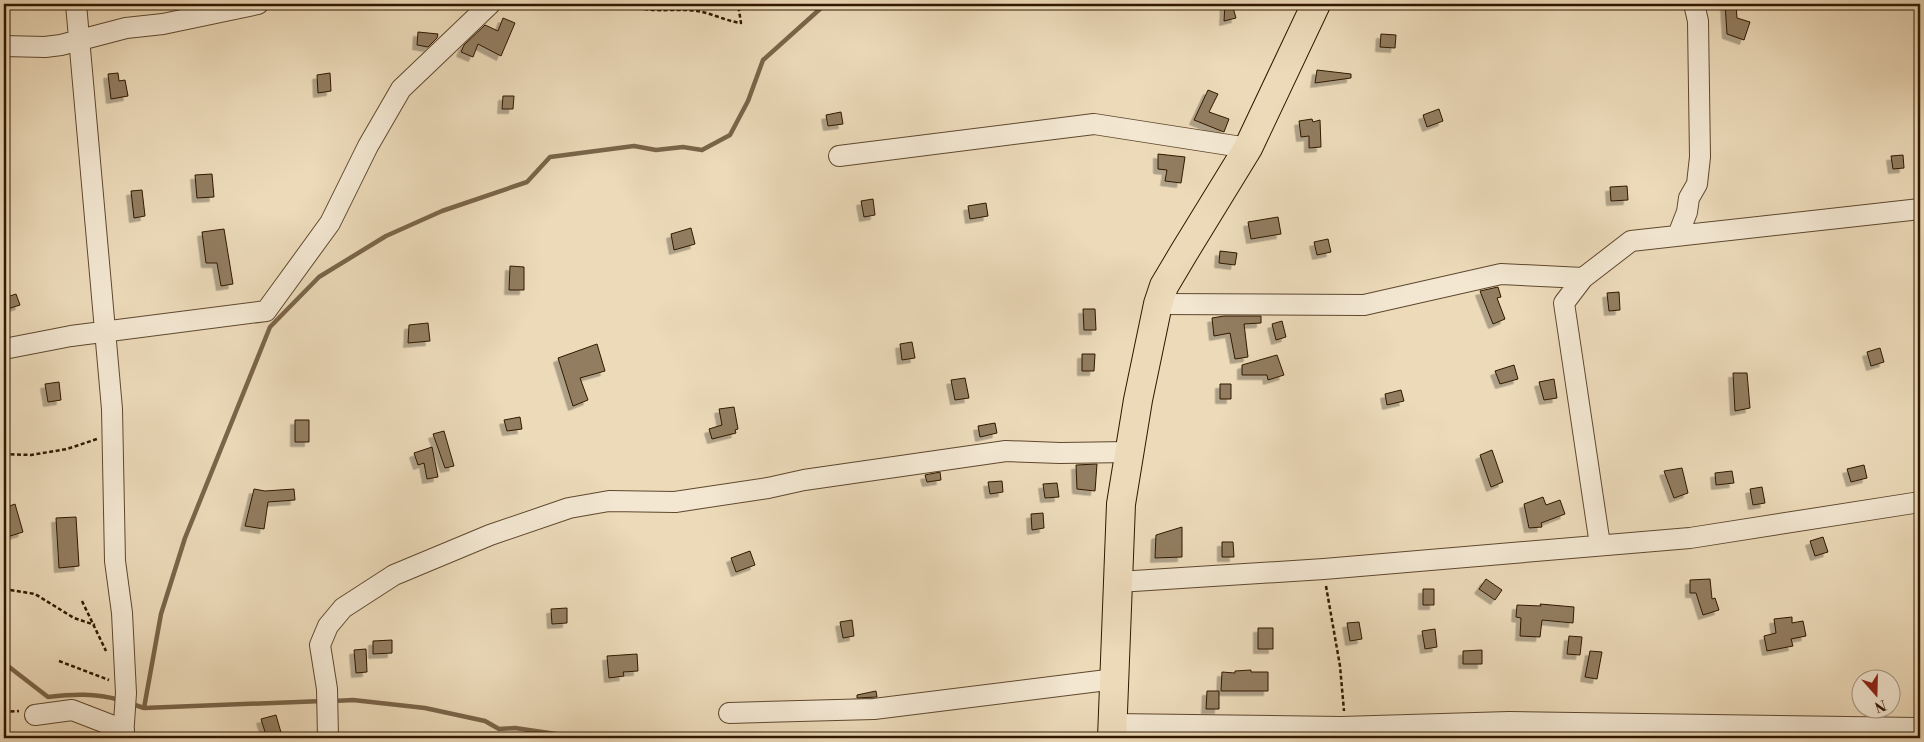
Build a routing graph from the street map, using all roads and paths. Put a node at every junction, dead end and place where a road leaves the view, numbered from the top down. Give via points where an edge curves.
1 (76, 4) edge
2 (258, 4) edge
3 (490, 4) edge
4 (633, 4) edge
5 (738, 4) edge
6 (1316, 4) edge
7 (1694, 4) edge
8 (79, 40) junction
9 (4, 46) edge
10 (1248, 148) junction
11 (838, 156) dead end
12 (1920, 209) edge
13 (1678, 235) junction
14 (1582, 278) junction
15 (1158, 304) junction
16 (104, 332) junction
17 (4, 349) edge
18 (112, 439) junction
19 (1129, 452) junction
20 (4, 454) edge
21 (1920, 502) edge
22 (1600, 546) junction
23 (1324, 569) junction
24 (1118, 582) junction
25 (4, 589) edge
26 (82, 601) dead end
27 (95, 625) junction
28 (109, 657) dead end
29 (59, 661) dead end
30 (1115, 679) junction
31 (126, 699) junction
32 (729, 713) dead end
33 (35, 715) dead end
34 (1341, 727) junction
35 (1916, 728) dead end
36 (1509, 730) edge
37 (1113, 731) edge
38 (124, 734) edge
39 (328, 738) edge

1 - 8 street
2 - 8 street
3 - 16 street via 402,89 368,146 330,223 266,311
4 - 5 path via 635,8 646,11 698,11 742,23
6 - 10 highway
7 - 13 street via 1698,21 1700,157 1697,184 1689,198
8 - 9 street via 45,47
8 - 16 street
10 - 11 street via 1094,124
10 - 15 highway via 1164,286
12 - 13 street
13 - 14 street via 1631,241
14 - 15 street via 1501,274 1364,305
14 - 22 street via 1564,302
15 - 19 highway
16 - 17 street
16 - 18 street
18 - 20 path via 104,438 31,455
18 - 31 street via 115,562 122,613
19 - 24 highway via 1121,504
19 - 39 street via 1006,451 676,502 609,501 569,508 490,535 394,575 343,608 328,626 320,645 327,689
21 - 22 street via 1690,538
22 - 23 street
23 - 24 street
23 - 34 path via 1340,666 1344,713
24 - 30 highway
25 - 27 path via 35,594 74,618
26 - 27 path
27 - 28 path
29 - 31 path via 114,682
30 - 32 street via 874,709
30 - 37 highway
31 - 38 street
33 - 38 street via 72,710
34 - 36 street
34 - 37 street
35 - 36 street

